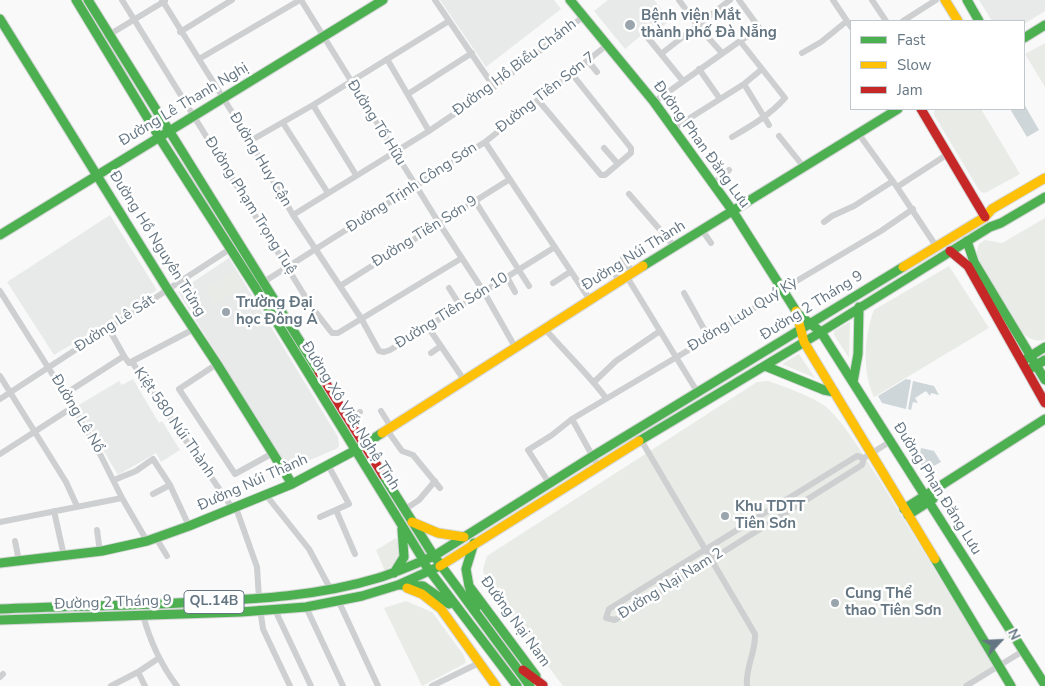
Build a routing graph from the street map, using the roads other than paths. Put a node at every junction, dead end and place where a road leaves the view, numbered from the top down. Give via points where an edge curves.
1 (76, 0) edge
2 (88, 0) edge
3 (122, 0) edge
4 (232, 0) edge
5 (300, 0) edge
6 (383, 0) edge
7 (435, 0) edge
8 (570, 0) edge
9 (678, 0) edge
10 (739, 0) edge
11 (832, 0) edge
12 (872, 0) edge
13 (936, 0) edge
14 (945, 0) edge
15 (967, 0) edge
16 (164, 1) edge
17 (726, 1) edge
18 (584, 16) junction
19 (134, 19) junction
20 (0, 20) edge
21 (885, 20) edge
22 (905, 20) edge
23 (957, 20) edge
24 (978, 20) edge
25 (449, 21) junction
26 (849, 24) edge
27 (698, 25) junction
28 (1045, 25) edge
29 (180, 32) junction
30 (110, 34) junction
31 (323, 37) junction
32 (1025, 37) edge
33 (648, 38) dead end
34 (101, 39) junction
35 (740, 41) junction
36 (608, 45) junction
37 (472, 53) junction
38 (722, 53) junction
39 (802, 53) dead end
40 (661, 54) junction
41 (198, 59) junction
42 (388, 59) junction
43 (588, 61) junction
44 (699, 69) junction
45 (762, 69) junction
46 (598, 72) dead end
47 (572, 74) junction
48 (350, 81) junction
49 (683, 81) junction
50 (744, 84) junction
51 (494, 87) junction
52 (408, 94) junction
53 (223, 98) junction
54 (720, 99) junction
55 (538, 100) junction
56 (654, 102) junction
57 (313, 105) junction
58 (896, 110) edge
59 (922, 110) edge
60 (194, 116) junction
61 (764, 117) junction
62 (283, 123) junction
63 (769, 125) dead end
64 (674, 128) junction
65 (169, 131) junction
66 (429, 131) junction
67 (858, 133) junction
68 (779, 136) dead end
69 (159, 137) junction
70 (732, 137) dead end
71 (250, 141) junction
72 (485, 142) junction
73 (604, 148) dead end
74 (394, 152) junction
75 (948, 154) junction
76 (618, 164) junction
77 (803, 166) junction
78 (729, 170) dead end
79 (97, 174) junction
80 (356, 175) junction
81 (1045, 178) edge
82 (510, 179) junction
83 (713, 184) junction
84 (895, 184) junction
85 (416, 186) junction
86 (328, 193) junction
87 (629, 194) dead end
88 (1045, 197) edge
89 (475, 202) junction
90 (913, 209) junction
91 (732, 210) junction
92 (293, 214) junction
93 (985, 217) junction
94 (824, 222) dead end
95 (439, 223) junction
96 (990, 227) junction
97 (702, 230) junction
98 (0, 235) edge
99 (967, 241) junction
100 (711, 243) dead end
101 (936, 246) junction
102 (555, 247) junction
103 (675, 247) junction
104 (230, 248) junction
105 (316, 249) junction
106 (950, 251) junction
107 (462, 258) junction
108 (623, 258) dead end
109 (287, 267) junction
110 (519, 269) junction
111 (612, 269) dead end
112 (570, 272) junction
113 (626, 277) junction
114 (507, 278) junction
115 (264, 281) junction
116 (553, 283) dead end
117 (340, 286) junction
118 (529, 286) dead end
119 (255, 287) junction
120 (449, 288) dead end
121 (783, 289) junction
122 (168, 290) junction
123 (0, 291) edge
124 (484, 292) junction
125 (515, 292) dead end
126 (684, 293) dead end
127 (590, 300) junction
128 (461, 307) junction
129 (859, 307) junction
130 (798, 314) junction
131 (361, 318) junction
132 (811, 323) junction
133 (428, 327) junction
134 (801, 328) junction
135 (109, 329) junction
136 (194, 329) junction
137 (545, 329) junction
138 (660, 331) junction
139 (821, 332) junction
140 (709, 338) junction
141 (804, 342) junction
142 (441, 346) junction
143 (515, 347) junction
144 (1045, 347) edge
145 (431, 353) dead end
146 (124, 356) junction
147 (1031, 356) junction
148 (676, 357) junction
149 (1045, 360) edge
150 (1021, 361) junction
151 (132, 362) junction
152 (217, 364) junction
153 (1036, 365) junction
154 (765, 366) junction
155 (49, 367) junction
156 (1026, 371) junction
157 (0, 376) edge
158 (464, 380) junction
159 (1045, 380) edge
160 (594, 382) junction
161 (853, 382) junction
162 (10, 392) junction
163 (834, 392) junction
164 (698, 393) junction
165 (65, 394) junction
166 (606, 398) junction
167 (0, 399) edge
168 (1045, 404) edge
169 (73, 407) junction
170 (381, 411) dead end
171 (360, 412) dead end
172 (348, 419) junction
173 (572, 419) junction
174 (1045, 419) edge
175 (389, 428) junction
176 (1045, 428) edge
177 (34, 432) junction
178 (641, 440) junction
179 (891, 441) junction
180 (364, 445) junction
181 (354, 451) junction
182 (273, 453) junction
183 (0, 454) edge
184 (593, 456) junction
185 (867, 456) junction
186 (328, 465) junction
187 (598, 466) junction
188 (114, 480) junction
189 (435, 481) junction
190 (549, 483) junction
191 (292, 484) junction
192 (170, 485) junction
193 (440, 488) dead end
194 (153, 494) dead end
195 (266, 495) junction
196 (122, 498) junction
197 (927, 499) junction
198 (77, 506) junction
199 (235, 508) junction
200 (336, 510) junction
201 (404, 510) junction
202 (54, 511) junction
203 (906, 512) junction
204 (320, 516) dead end
205 (0, 522) edge
206 (412, 522) junction
207 (189, 526) junction
208 (402, 528) junction
209 (97, 530) dead end
210 (464, 537) junction
211 (152, 539) junction
212 (15, 541) dead end
213 (474, 543) junction
214 (707, 550) junction
215 (100, 552) junction
216 (355, 554) dead end
217 (64, 556) junction
218 (167, 556) dead end
219 (434, 556) junction
220 (712, 559) junction
221 (19, 561) junction
222 (424, 561) junction
223 (0, 564) edge
224 (440, 566) junction
225 (430, 571) junction
226 (394, 573) junction
227 (398, 585) junction
228 (469, 586) junction
229 (331, 591) junction
230 (260, 600) junction
231 (338, 602) junction
232 (306, 607) junction
233 (0, 609) edge
234 (441, 609) junction
235 (275, 610) junction
236 (260, 611) junction
237 (460, 612) junction
238 (142, 616) junction
239 (478, 618) junction
240 (0, 620) edge
241 (471, 627) junction
242 (1023, 651) junction
243 (494, 656) junction
244 (159, 658) junction
245 (511, 661) junction
246 (480, 663) junction
247 (998, 666) junction
248 (138, 672) junction
249 (1045, 684) edge
250 (111, 686) edge
251 (145, 686) edge
252 (177, 686) edge
253 (290, 686) edge
254 (311, 686) edge
255 (343, 686) edge
256 (378, 686) edge
257 (432, 686) edge
258 (496, 686) edge
259 (517, 686) edge
260 (530, 686) edge
261 (543, 686) edge
262 (747, 686) edge
263 (966, 686) edge
264 (1011, 686) edge

1 - 34 main road, Đường Xô Viết Nghệ Tĩnh
2 - 30 main road, Đường Xô Viết Nghệ Tĩnh
3 - 19 street, Đường Phạm Trọng Tuệ
4 - 29 street
5 - 31 street, Đường Tố Hữu
5 - 41 street
6 - 31 main road, Đường Lê Thanh Nghị
7 - 25 street
8 - 18 main road, Đường Phan Đăng Lưu
9 - 27 street
10 - 35 street via 760,29
11 - 26 street
12 - 21 street
13 - 22 street
14 - 23 main road
15 - 24 main road
16 - 19 street
16 - 29 street, Đường Huy Cận
17 - 27 street
18 - 36 main road, Đường Phan Đăng Lưu
18 - 51 street, Đường Hồ Biểu Chánh
19 - 30 street
19 - 60 street, Đường Phạm Trọng Tuệ
20 - 79 main road, Đường Hồ Nguyên Trừng
25 - 37 street
25 - 42 street
26 - 39 street
27 - 38 street
27 - 40 street
28 - 32 main road
29 - 41 street, Đường Huy Cận
30 - 34 street
30 - 65 main road, Đường Xô Viết Nghệ Tĩnh
31 - 48 street, Đường Tố Hữu
31 - 53 main road, Đường Lê Thanh Nghị
33 - 40 street
34 - 69 main road, Đường Xô Viết Nghệ Tĩnh
35 - 38 street
35 - 45 street
36 - 43 street, Đường Tiên Sơn 7
36 - 56 main road, Đường Phan Đăng Lưu
37 - 51 street
37 - 52 street
38 - 44 street
40 - 49 street
41 - 53 street, Đường Huy Cận
42 - 48 street
42 - 52 street
43 - 46 street
43 - 47 street, Đường Tiên Sơn 7
44 - 49 street
44 - 54 street
45 - 50 street
45 - 61 street via 785,98
47 - 55 street, Đường Tiên Sơn 7
47 - 76 street via 631,148 631,152
48 - 57 street
48 - 74 street, Đường Tố Hữu
49 - 56 street
50 - 54 street
50 - 61 street
51 - 66 street, Đường Hồ Biểu Chánh
52 - 66 street
53 - 60 main road, Đường Lê Thanh Nghị
53 - 71 street, Đường Huy Cận
54 - 64 street
55 - 72 street, Đường Tiên Sơn 7
55 - 76 street via 601,175
56 - 64 main road, Đường Phan Đăng Lưu
57 - 62 street
57 - 80 street
58 - 67 main road, Đường Núi Thành
59 - 75 main road
60 - 65 main road, Đường Lê Thanh Nghị
60 - 109 street, Đường Phạm Trọng Tuệ
61 - 63 street
61 - 70 street
62 - 71 street
62 - 86 street
64 - 83 main road, Đường Phan Đăng Lưu
65 - 69 main road, Đường Lê Thanh Nghị
65 - 115 main road, Đường Xô Viết Nghệ Tĩnh
66 - 74 street, Đường Hồ Biểu Chánh
67 - 77 main road, Đường Núi Thành
67 - 84 street
68 - 77 street
69 - 79 main road, Đường Lê Thanh Nghị
69 - 104 main road, Đường Xô Viết Nghệ Tĩnh
71 - 92 street, Đường Huy Cận
72 - 82 street, Đường Trịnh Công Sơn
72 - 85 street, Đường Trịnh Công Sơn
73 - 76 street
74 - 80 street, Đường Hồ Biểu Chánh
74 - 85 street, Đường Tố Hữu
75 - 84 street
75 - 93 main road
77 - 91 main road, Đường Núi Thành
78 - 83 street
79 - 98 main road, Đường Lê Thanh Nghị
79 - 122 main road, Đường Hồ Nguyên Trừng
80 - 86 street, Đường Hồ Biểu Chánh
81 - 93 main road, Đường 2 Tháng 9 via 992,209
82 - 89 street, Đường Tiên Sơn 9
82 - 102 street, Đường Trịnh Công Sơn
83 - 91 main road, Đường Phan Đăng Lưu
84 - 90 street
84 - 94 street
85 - 95 street, Đường Tố Hữu
85 - 105 street, Đường Trịnh Công Sơn
86 - 92 street, Đường Hồ Biểu Chánh
87 - 103 street
88 - 96 main road, Đường 2 Tháng 9
89 - 95 street, Đường Tiên Sơn 9
89 - 110 street
90 - 101 street
90 - 121 street, Đường Lưu Quý Kỳ
91 - 97 main road, Đường Núi Thành
91 - 121 main road, Đường Phan Đăng Lưu
92 - 105 street, Đường Huy Cận
93 - 96 main road
93 - 101 main road, Đường 2 Tháng 9
95 - 107 street, Đường Tố Hữu
95 - 117 street, Đường Tiên Sơn 9
96 - 99 main road, Đường 2 Tháng 9
97 - 100 street
97 - 103 main road, Đường Núi Thành
99 - 106 main road, Đường 2 Tháng 9
99 - 147 main road via 974,262
101 - 132 main road, Đường 2 Tháng 9
102 - 110 street, Đường Tiên Sơn 10
102 - 112 street, Đường Trịnh Công Sơn
103 - 113 main road, Đường Núi Thành
104 - 119 main road, Đường Xô Viết Nghệ Tĩnh
104 - 122 street, Đường Lê Sát
105 - 109 street, Đường Trịnh Công Sơn
105 - 117 street, Đường Huy Cận
106 - 129 main road, Đường 2 Tháng 9
106 - 150 main road via 968,266
107 - 124 street, Đường Tố Hữu
107 - 131 street, Đường Phạm Trọng Tuệ
108 - 113 street
109 - 115 street, Đường Trịnh Công Sơn
109 - 131 street, Đường Phạm Trọng Tuệ via 332,333 338,333
110 - 114 street, Đường Tiên Sơn 10
110 - 118 street
111 - 113 street
112 - 116 street
112 - 127 street, Đường Trịnh Công Sơn
113 - 127 main road, Đường Núi Thành
113 - 138 street
114 - 124 street, Đường Tiên Sơn 10
114 - 125 street
115 - 119 street, Đường Trịnh Công Sơn
115 - 172 main road, Đường Xô Viết Nghệ Tĩnh
117 - 131 street, Đường Huy Cận
119 - 181 main road, Đường Xô Viết Nghệ Tĩnh
120 - 128 street
121 - 130 main road, Đường Phan Đăng Lưu
121 - 140 street, Đường Lưu Quý Kỳ
122 - 135 street, Đường Lê Sát
122 - 136 main road, Đường Hồ Nguyên Trừng
123 - 155 street, Đường Lê Nổ
124 - 128 street, Đường Tiên Sơn 10
124 - 143 street, Đường Tố Hữu
126 - 140 street
127 - 137 main road, Đường Núi Thành
128 - 133 street, Đường Tiên Sơn 10
129 - 139 main road, Đường 2 Tháng 9
129 - 161 main road via 858,354
130 - 132 main road, Đường Phan Đăng Lưu
130 - 134 main road, Đường Phan Đăng Lưu
131 - 133 street, Đường Tiên Sơn 10 via 379,351 384,352
132 - 134 main road, Đường 2 Tháng 9
132 - 139 main road, Đường Phan Đăng Lưu
133 - 142 street
134 - 141 main road, Đường Phan Đăng Lưu
134 - 164 main road, Đường 2 Tháng 9
135 - 146 street
135 - 155 street, Đường Lê Sát
136 - 151 street
136 - 152 main road, Đường Hồ Nguyên Trừng
137 - 143 main road, Đường Núi Thành
137 - 160 street
138 - 148 street
138 - 160 street via 616,361
139 - 141 main road, Đường 2 Tháng 9
139 - 161 main road, Đường Phan Đăng Lưu
140 - 148 street, Đường Lưu Quý Kỳ
141 - 154 main road, Đường 2 Tháng 9
141 - 163 main road, Đường Phan Đăng Lưu
142 - 145 street
142 - 158 street
143 - 158 main road, Đường Núi Thành
144 - 147 main road
146 - 151 street, Kiệt 580 Núi Thành
146 - 165 street
147 - 150 main road
147 - 153 main road
148 - 164 street
148 - 166 street, Đường Lưu Quý Kỳ
149 - 153 main road
150 - 156 main road
151 - 199 street, Kiệt 580 Núi Thành
152 - 182 main road, Đường Hồ Nguyên Trừng
152 - 182 street via 179,388 235,474
153 - 156 main road
153 - 159 main road
154 - 163 main road
154 - 178 main road, Đường 2 Tháng 9
155 - 162 street, Đường Lê Sát
155 - 165 street, Đường Lê Nổ
156 - 168 main road
157 - 162 street
158 - 175 main road, Đường Núi Thành
160 - 166 street
161 - 179 main road, Đường Phan Đăng Lưu
162 - 167 street, Đường Lê Sát
162 - 177 street
163 - 185 main road, Đường Phan Đăng Lưu
164 - 184 main road, Đường 2 Tháng 9
165 - 169 street, Đường Lê Nổ
166 - 173 street, Đường Lưu Quý Kỳ
169 - 177 street
169 - 188 street, Đường Lê Nổ
170 - 175 street
171 - 172 street
172 - 180 main road, Đường Xô Viết Nghệ Tĩnh
173 - 184 street
173 - 190 street, Đường Lưu Quý Kỳ via 528,450
174 - 197 main road
175 - 180 main road, Đường Núi Thành
175 - 189 street via 402,451 414,455
176 - 197 main road
177 - 183 street
177 - 198 street via 66,482
178 - 187 main road, Đường 2 Tháng 9
178 - 214 street
179 - 185 street, Đường Nại Nam 2
179 - 197 main road, Đường Phan Đăng Lưu
180 - 181 main road, Đường Núi Thành
180 - 201 main road, Đường Xô Viết Nghệ Tĩnh
181 - 186 main road, Đường Núi Thành
181 - 208 main road, Đường Xô Viết Nghệ Tĩnh
182 - 191 main road, Đường Hồ Nguyên Trừng
184 - 187 street
184 - 190 main road, Đường 2 Tháng 9
185 - 203 main road, Đường Phan Đăng Lưu
185 - 214 street, Đường Nại Nam 2 via 857,456
185 - 220 street, Đường Nại Nam 2 via 862,464
186 - 191 main road, Đường Núi Thành
186 - 200 street, Đường Núi Thành via 349,504
187 - 213 main road, Đường 2 Tháng 9
188 - 192 street, Đường Núi Thành via 136,471 153,459
188 - 196 street, Đường Lê Nổ
189 - 193 street
189 - 201 street via 419,500
190 - 210 main road, Đường 2 Tháng 9
191 - 195 main road, Đường Núi Thành
192 - 194 street
192 - 207 street, Đường Núi Thành
195 - 199 main road, Đường Núi Thành
195 - 229 street via 310,549
196 - 198 street
196 - 211 street, Đường Lê Nổ
197 - 203 main road
197 - 242 main road, Đường Phan Đăng Lưu
198 - 202 street
199 - 207 main road, Đường Núi Thành
199 - 230 street, Kiệt 580 Núi Thành via 257,567
200 - 204 street
200 - 216 street
201 - 206 main road, Đường Xô Viết Nghệ Tĩnh
202 - 205 street
202 - 217 street
203 - 247 main road, Đường Phan Đăng Lưu
206 - 210 main road via 438,533
206 - 219 main road, Đường Xô Viết Nghệ Tĩnh
207 - 211 main road, Đường Núi Thành
208 - 222 main road, Đường Xô Viết Nghệ Tĩnh
208 - 226 main road via 404,557
209 - 215 street
210 - 219 main road, Đường 2 Tháng 9
211 - 215 main road, Đường Núi Thành
211 - 218 street, Đường Lê Nổ
212 - 221 street
213 - 224 main road, Đường 2 Tháng 9
213 - 228 main road, Đường Nại Nam via 466,569
214 - 220 street
214 - 220 street, Đường Nại Nam 2 via 609,609 606,618 615,620
215 - 217 main road, Đường Núi Thành
217 - 221 main road, Đường Núi Thành
219 - 222 main road, QL.14B
219 - 224 main road, Đường Xô Viết Nghệ Tĩnh
220 - 262 street via 755,634
221 - 223 main road, Đường Núi Thành
222 - 225 main road, Đường Xô Viết Nghệ Tĩnh
222 - 226 main road, Đường 2 Tháng 9 / QL.14B
224 - 225 main road, QL.14B
224 - 239 main road, Đường Xô Viết Nghệ Tĩnh
225 - 227 main road, Đường 2 Tháng 9 / QL.14B
225 - 237 main road, Đường Xô Viết Nghệ Tĩnh
226 - 229 main road, Đường 2 Tháng 9 / QL.14B
227 - 231 main road, Đường 2 Tháng 9 / QL.14B
227 - 234 main road via 422,594
227 - 237 main road via 424,586
228 - 239 main road
228 - 261 main road, Đường Nại Nam
229 - 230 main road, Đường 2 Tháng 9 / QL.14B
230 - 233 main road, Đường 2 Tháng 9 / QL.14B
230 - 236 street, Kiệt 580 Núi Thành
231 - 232 main road, Đường 2 Tháng 9 / QL.14B
231 - 256 street
232 - 235 main road, Đường 2 Tháng 9 / QL.14B
232 - 255 street
234 - 241 main road
234 - 246 main road
235 - 236 main road, Đường 2 Tháng 9 / QL.14B
235 - 254 street
236 - 238 main road, Đường 2 Tháng 9 / QL.14B
236 - 253 street, Kiệt 580 Núi Thành via 263,629
237 - 241 main road, Đường Xô Viết Nghệ Tĩnh
238 - 240 main road, Đường 2 Tháng 9 / QL.14B
238 - 244 street
239 - 245 main road, Đường Xô Viết Nghệ Tĩnh
241 - 243 main road, Đường Xô Viết Nghệ Tĩnh
242 - 247 street
242 - 249 main road, Đường Phan Đăng Lưu
243 - 246 main road
243 - 259 main road, Đường Xô Viết Nghệ Tĩnh
244 - 248 street
244 - 252 street
245 - 260 main road, Đường Xô Viết Nghệ Tĩnh
245 - 261 main road
246 - 257 street
246 - 258 main road
247 - 263 street
247 - 264 main road, Đường Phan Đăng Lưu
248 - 250 street
248 - 251 street

